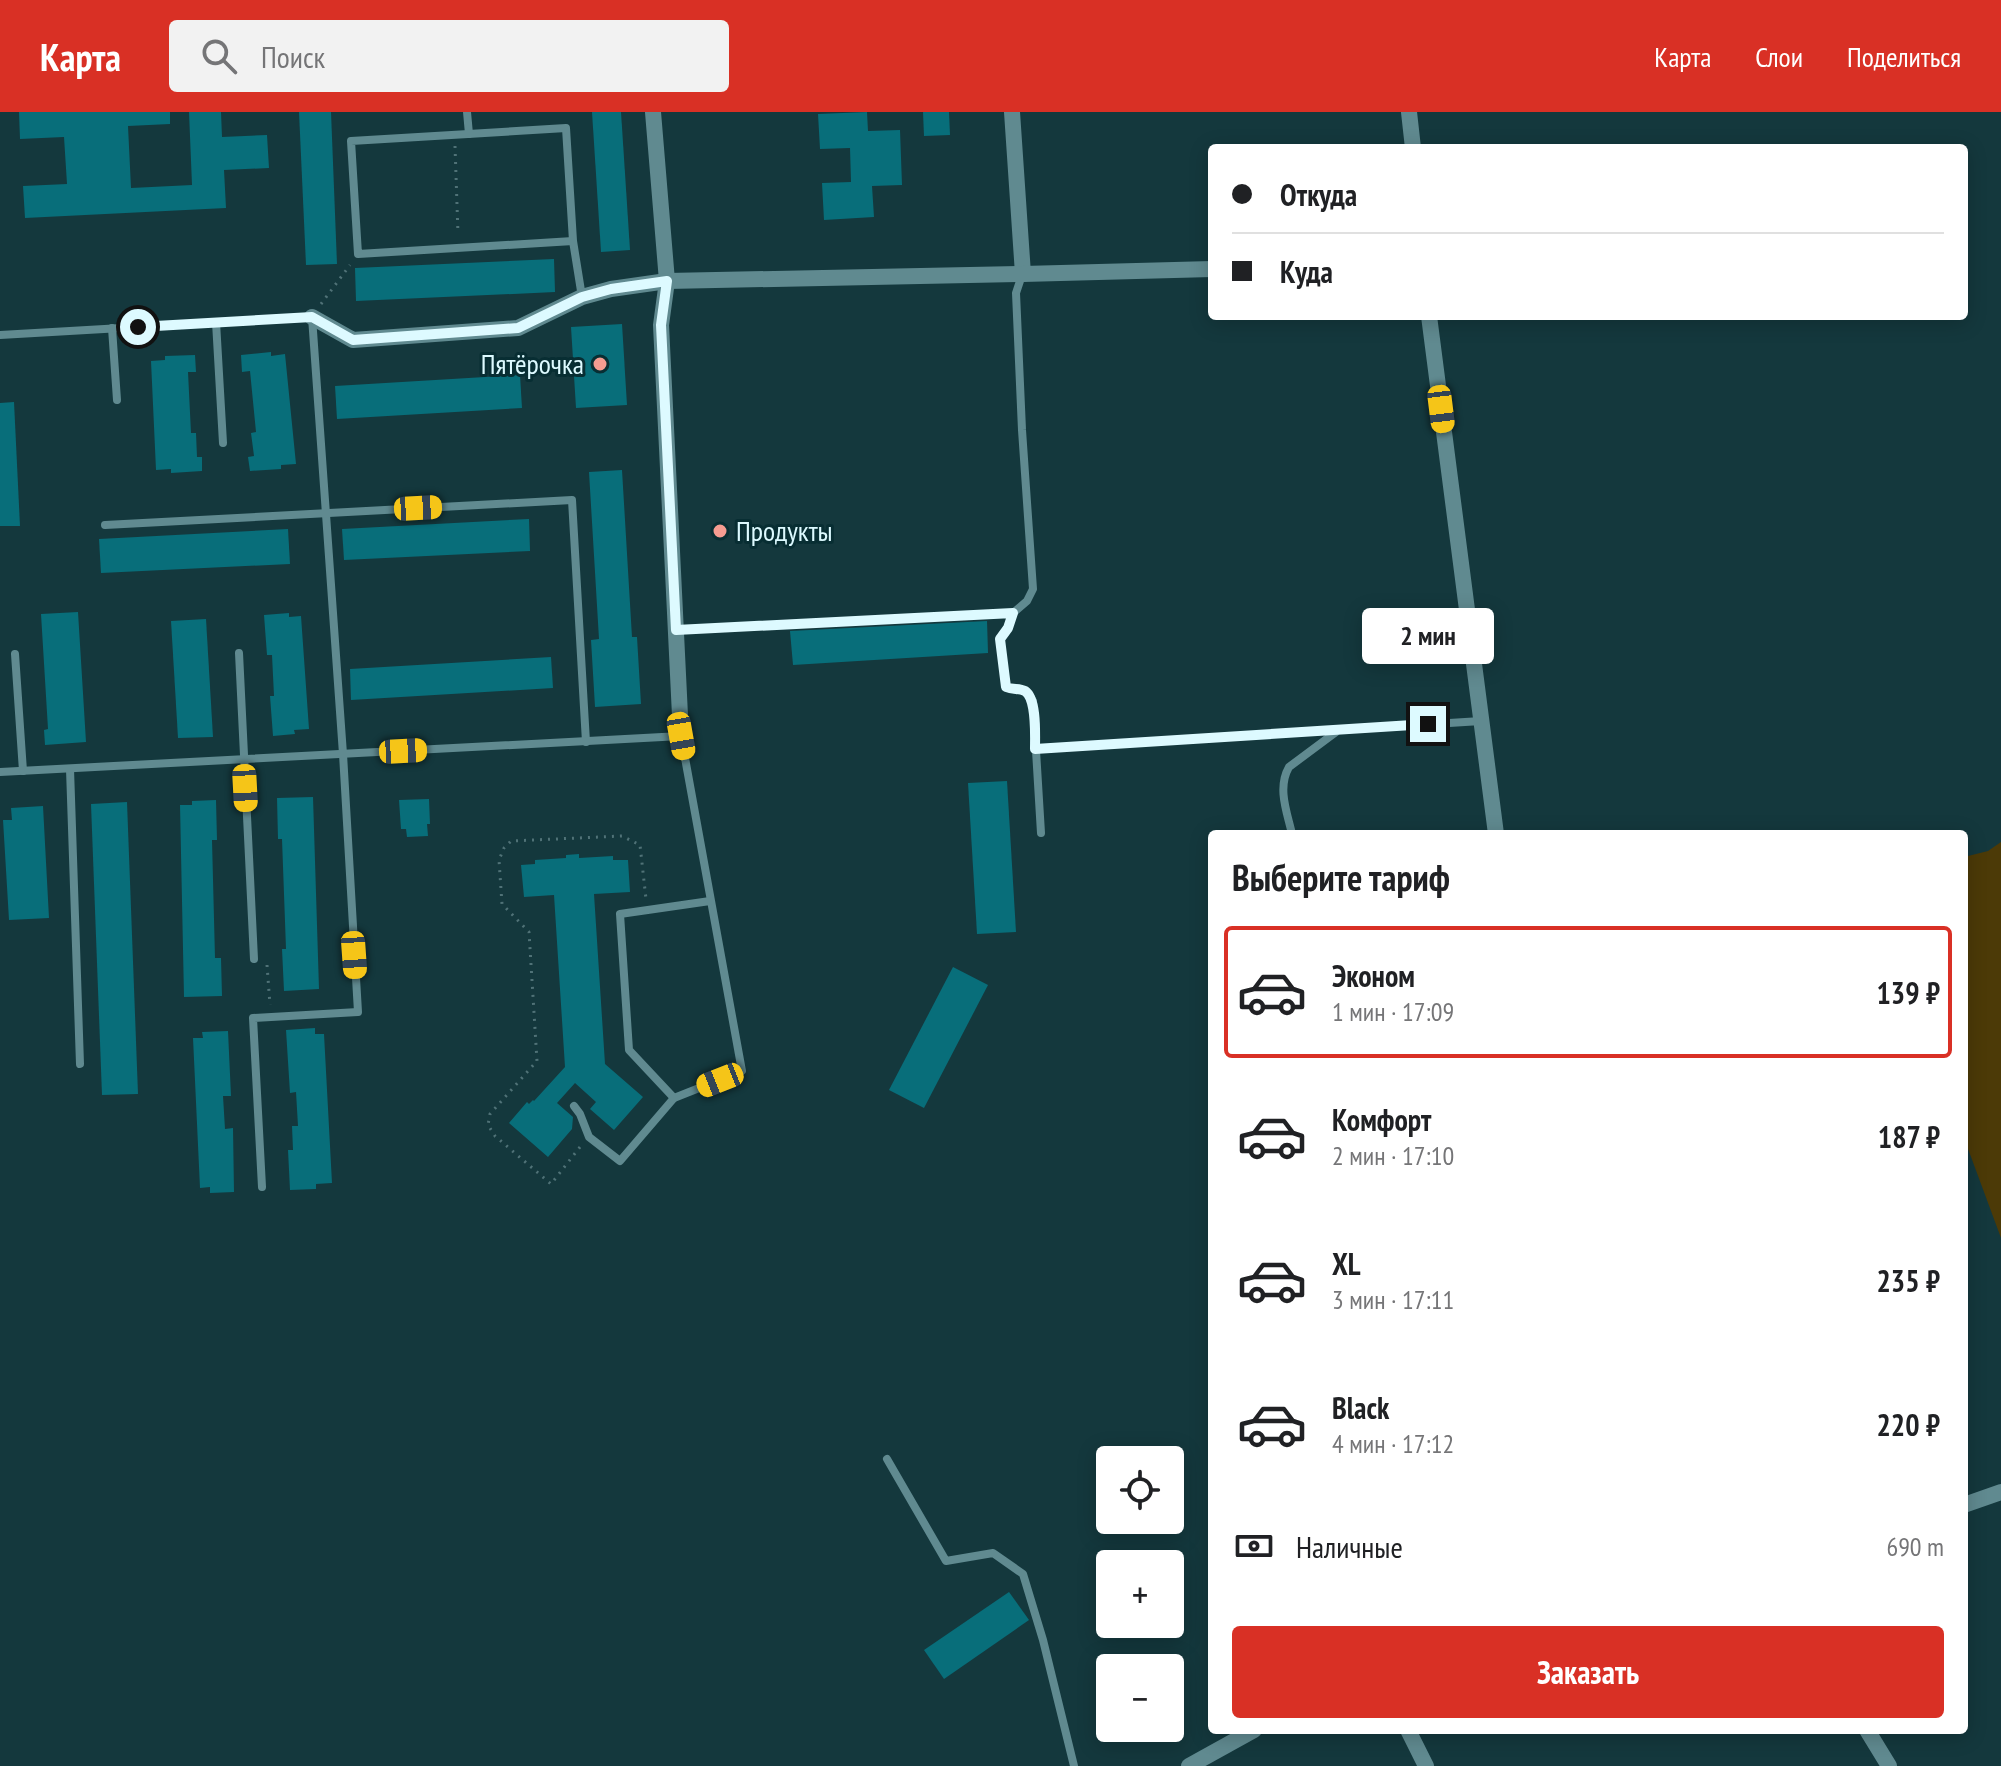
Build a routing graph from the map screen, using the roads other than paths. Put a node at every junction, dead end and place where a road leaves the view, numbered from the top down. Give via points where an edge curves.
1 (467, 112) edge
2 (653, 112) edge
3 (1012, 112) edge
4 (1409, 112) edge
5 (469, 134) junction
6 (1413, 144) edge
7 (573, 241) junction
8 (1208, 269) edge
9 (1023, 274) junction
10 (667, 281) junction
11 (582, 297) junction
12 (312, 317) junction
13 (1430, 320) edge
14 (216, 322) junction
15 (112, 328) junction
16 (0, 335) edge
17 (117, 400) dead end
18 (223, 443) dead end
19 (326, 513) junction
20 (105, 525) dead end
21 (1013, 613) junction
22 (676, 630) junction
23 (239, 653) dead end
24 (15, 654) dead end
25 (1481, 721) junction
26 (1341, 730) junction
27 (681, 736) junction
28 (586, 742) junction
29 (1035, 749) junction
30 (343, 754) junction
31 (244, 760) junction
32 (70, 769) junction
33 (23, 771) junction
34 (0, 772) edge
35 (1291, 830) edge
36 (1495, 830) edge
37 (1041, 833) dead end
38 (710, 901) junction
39 (254, 959) road end
40 (80, 1064) dead end
41 (674, 1098) junction
42 (574, 1106) dead end
43 (262, 1187) dead end
44 (887, 1459) dead end
45 (2001, 1492) edge
46 (1968, 1504) edge
47 (1247, 1734) edge
48 (1410, 1734) edge
49 (1869, 1734) edge
50 (1074, 1766) edge
51 (1189, 1766) edge
52 (1426, 1766) edge
53 (1889, 1766) edge

1 - 5 lane
2 - 10 street
3 - 9 street
4 - 6 street
5 - 7 lane via 566,128
5 - 7 lane via 351,141 358,254
7 - 11 lane
8 - 9 street
9 - 10 street
9 - 21 lane via 1016,293 1033,589
10 - 11 street
10 - 22 street via 661,325
11 - 12 street via 518,328 353,340
12 - 14 lane
12 - 19 lane
13 - 25 street
14 - 15 lane
14 - 18 lane
15 - 16 lane
15 - 17 lane
19 - 20 lane
19 - 28 lane via 572,500
19 - 30 lane
21 - 22 lane
21 - 29 lane via 1000,639 1004,679 1006,687 1028,693 1033,701
22 - 27 street
23 - 31 lane
24 - 33 lane
25 - 26 lane
25 - 36 street
26 - 29 lane
26 - 35 lane via 1289,767 1283,792
27 - 28 lane
27 - 38 lane
28 - 30 lane
29 - 37 lane
30 - 31 lane
30 - 43 lane via 358,1012 253,1018
31 - 32 lane
31 - 39 lane
32 - 33 lane
32 - 40 lane
33 - 34 lane
38 - 41 lane via 742,1071
38 - 41 lane via 620,914 629,1050
41 - 42 lane via 620,1161 589,1137
44 - 50 lane via 946,1561 993,1553 1023,1574
45 - 46 street
47 - 51 street
48 - 52 street
49 - 53 street

